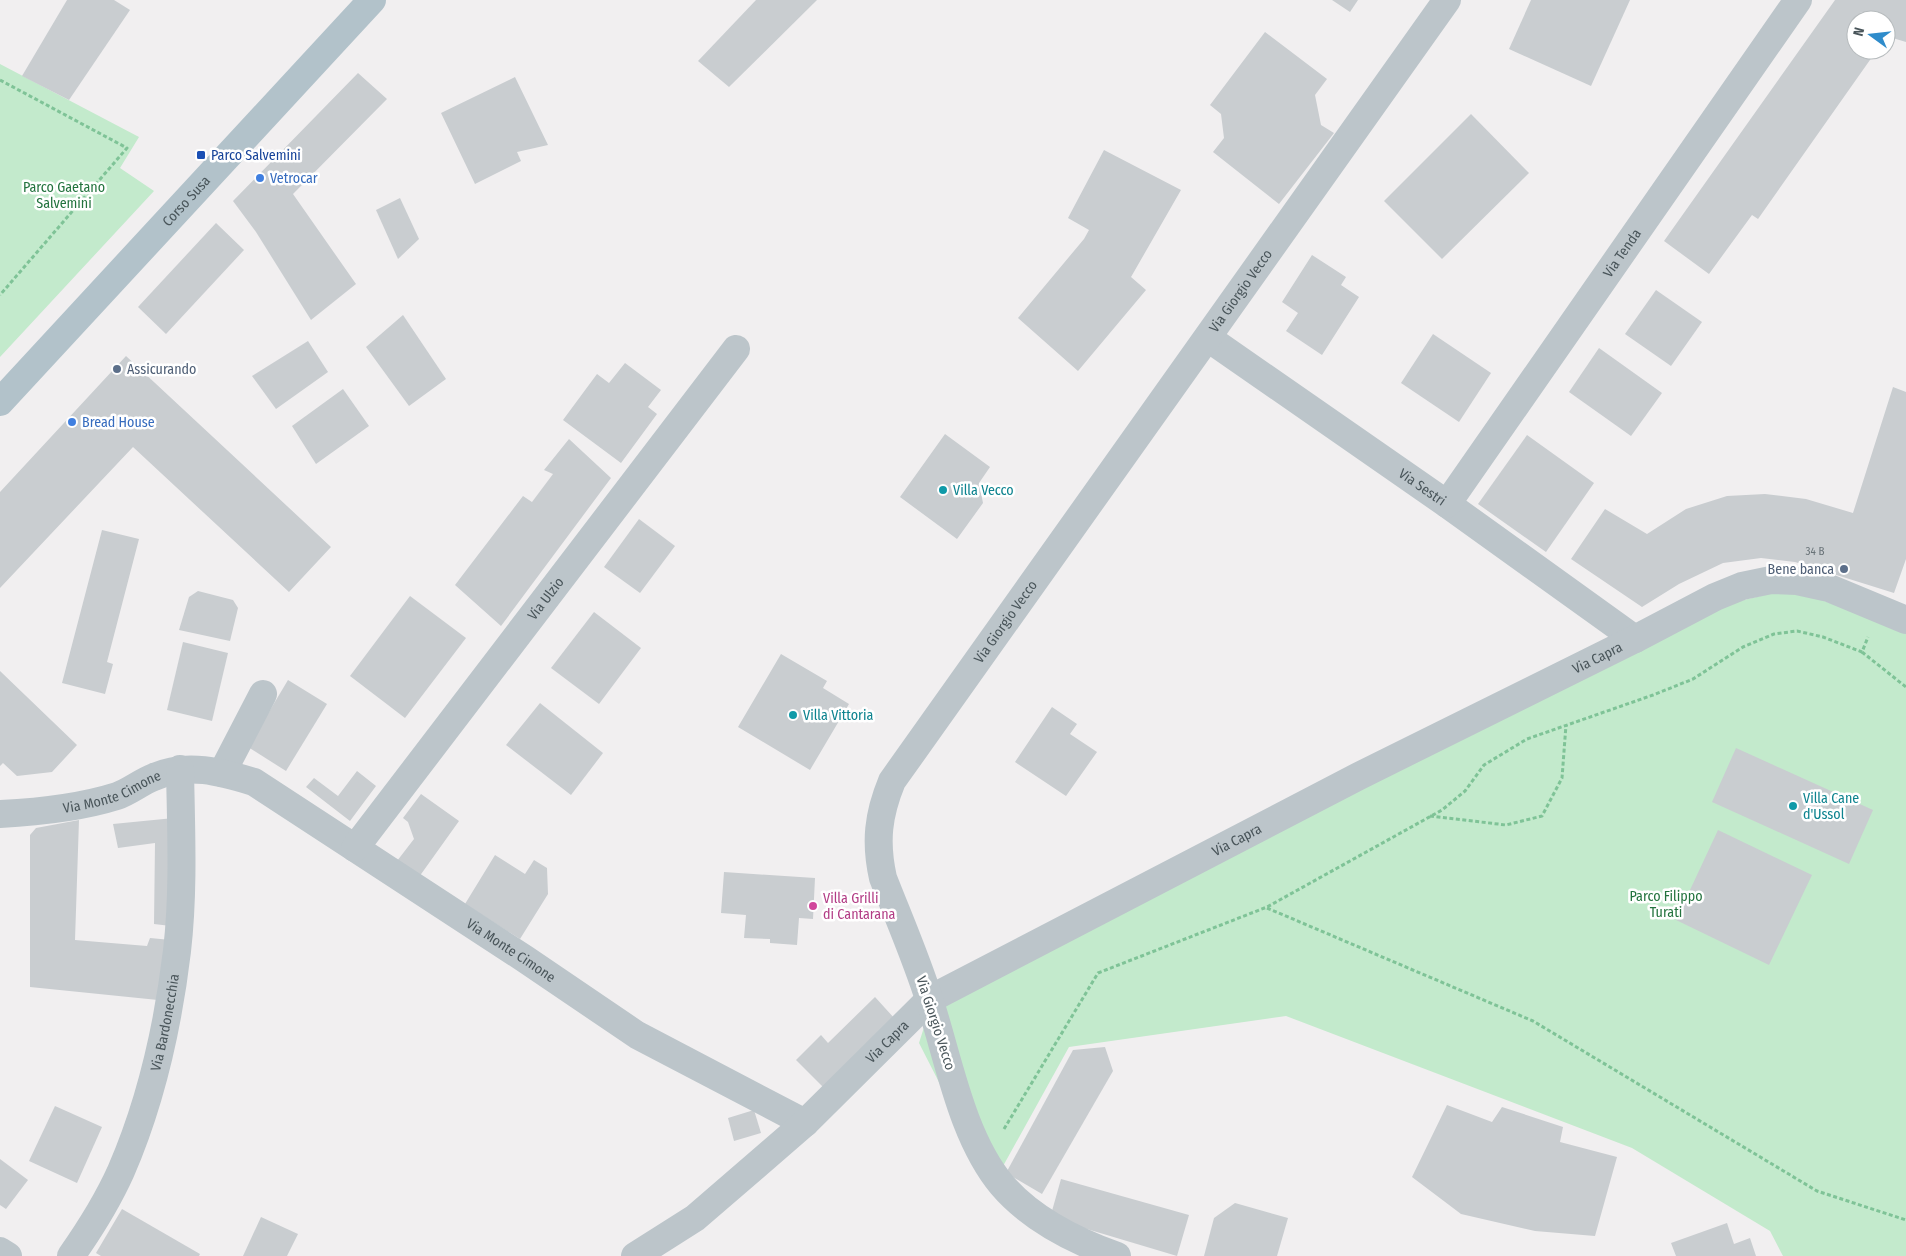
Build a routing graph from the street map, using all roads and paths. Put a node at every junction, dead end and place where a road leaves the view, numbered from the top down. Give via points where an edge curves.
1 (372, 0) edge
2 (1448, 0) edge
3 (1798, 0) edge
4 (0, 80) edge
5 (0, 295) edge
6 (1208, 338) junction
7 (736, 349) dead end
8 (0, 402) edge
9 (1447, 504) junction
10 (1866, 602) junction
11 (1906, 618) edge
12 (1634, 639) junction
13 (1862, 652) junction
14 (1906, 687) edge
15 (263, 694) dead end
16 (1566, 725) junction
17 (180, 769) junction
18 (222, 773) junction
19 (0, 814) edge
20 (1430, 816) junction
21 (355, 848) junction
22 (1267, 907) junction
23 (930, 999) junction
24 (805, 1123) junction
25 (984, 1159) junction
26 (1906, 1220) edge
27 (0, 1251) edge
28 (8, 1256) edge
29 (71, 1256) edge
30 (635, 1256) edge
31 (1117, 1256) edge

1 - 8 main road, Corso Susa
2 - 6 street, Via Giorgio Vecco
3 - 9 street, Via Tenda
4 - 5 path via 127,148
6 - 9 street, Via Sestri
6 - 23 street, Via Giorgio Vecco via 892,781 883,802 878,842 881,869
7 - 21 street, Via Ulzio
9 - 12 street, Via Sestri
10 - 11 street, Via Capra
10 - 12 street, Via Capra via 1829,588 1797,581 1771,580 1742,586 1715,597
10 - 13 path via 1858,622 1871,628
12 - 23 street, Via Capra via 1358,776
13 - 14 path
13 - 16 path via 1823,636 1797,631 1774,634 1743,647 1693,679
15 - 18 street
16 - 20 path via 1527,739 1484,765 1465,791
16 - 20 path via 1562,778 1542,816 1506,825
17 - 18 street, Via Monte Cimone
17 - 19 street, Via Monte Cimone via 160,774 119,796 74,807
17 - 29 street, Via Bardonecchia via 177,950 167,1021 140,1118 120,1172 92,1225
18 - 21 street, Via Monte Cimone via 254,782
20 - 22 path
21 - 24 street, Via Monte Cimone via 637,1035
22 - 25 path via 1098,973
22 - 26 path via 1533,1021 1817,1191
23 - 24 street, Via Capra
23 - 25 street, Via Giorgio Vecco via 967,1122
24 - 30 street, Via Capra via 695,1218
25 - 31 street, Via Giorgio Vecco via 1002,1185 1028,1209 1054,1227
27 - 28 street

